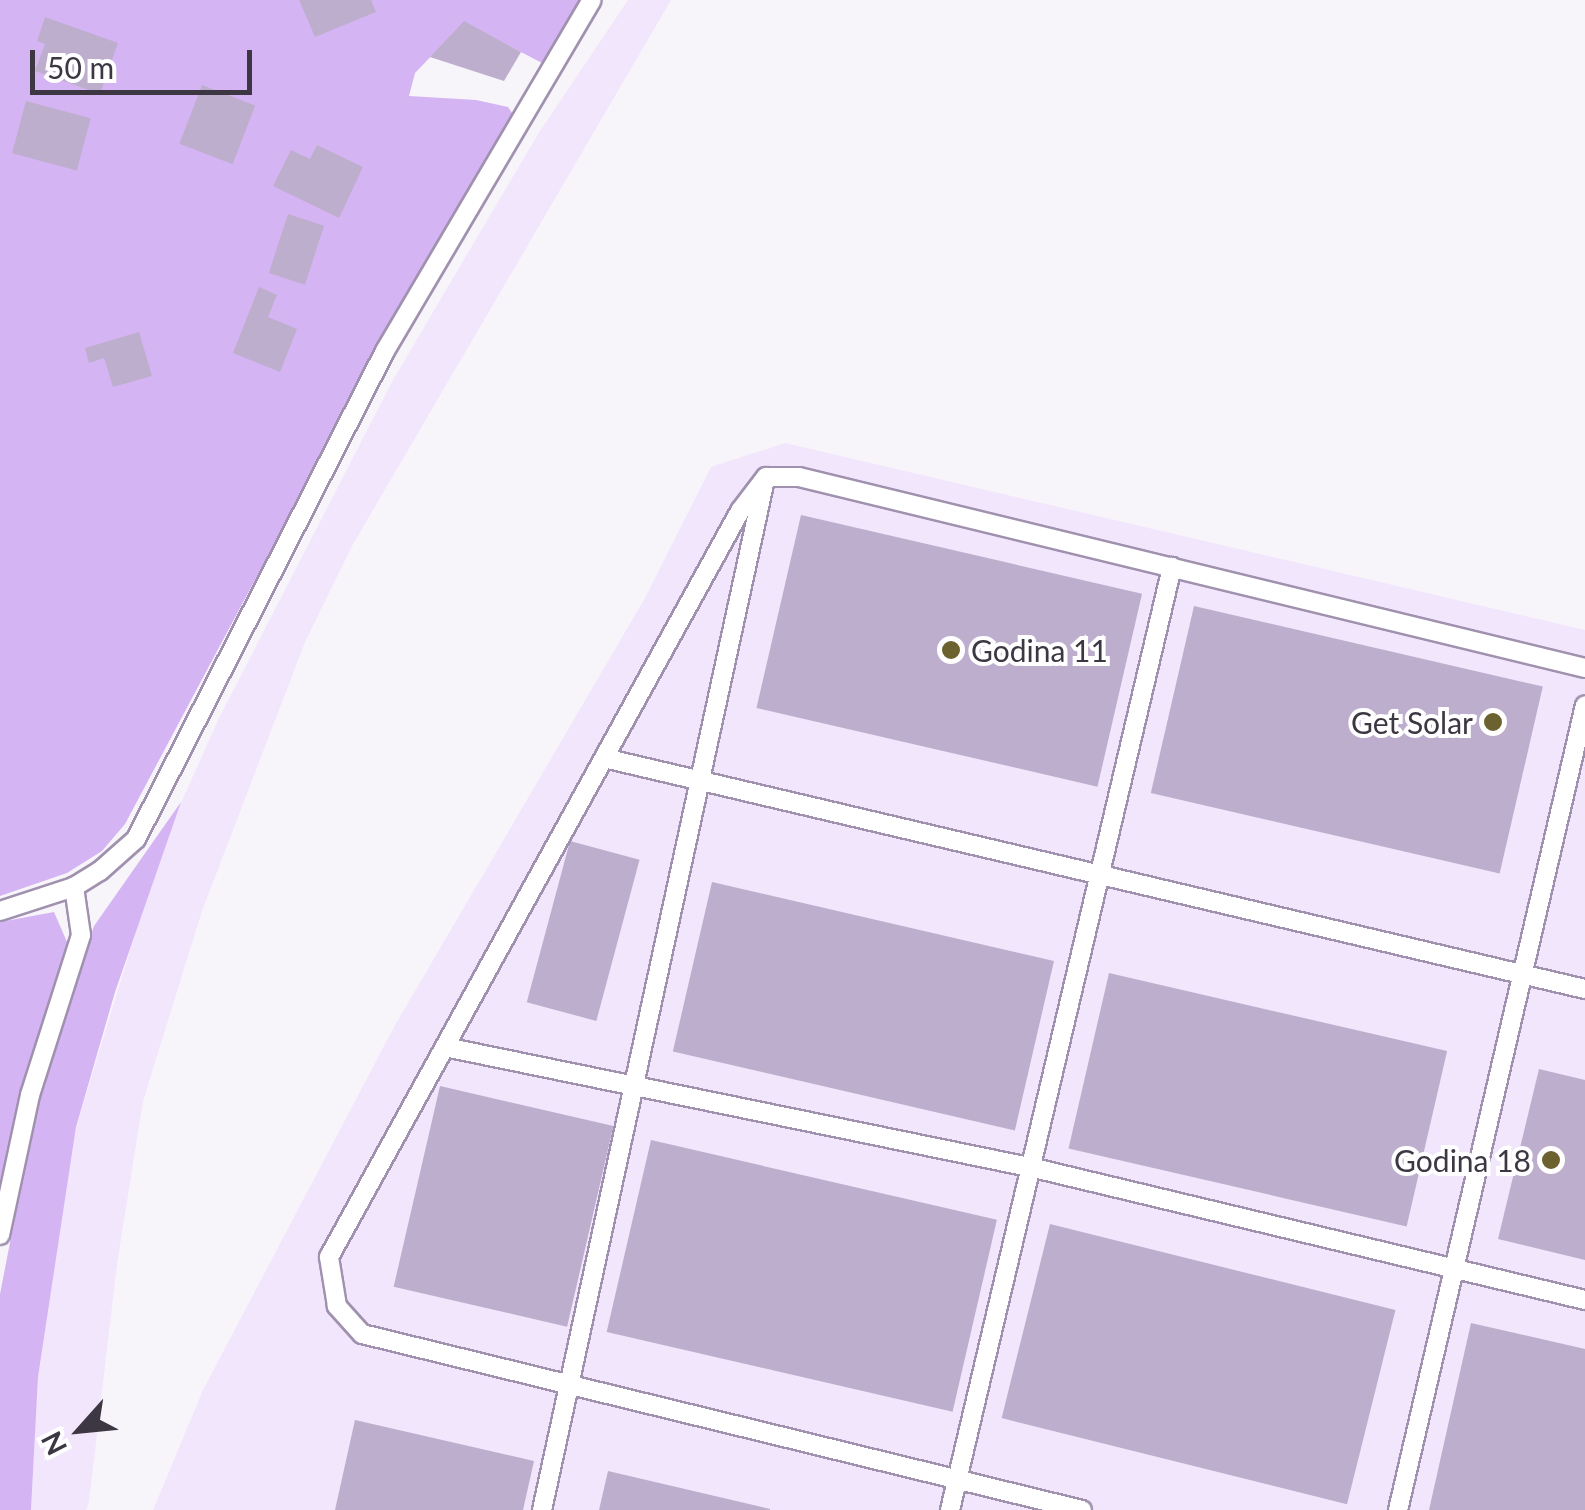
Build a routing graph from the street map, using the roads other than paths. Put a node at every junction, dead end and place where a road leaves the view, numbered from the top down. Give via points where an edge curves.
1 (592, 0) edge
2 (766, 477) junction
3 (1172, 567) junction
4 (1585, 668) edge
5 (1585, 705) edge
6 (604, 758) junction
7 (698, 780) junction
8 (1097, 872) junction
9 (74, 887) junction
10 (0, 910) edge
11 (1521, 973) junction
12 (1585, 989) edge
13 (445, 1047) junction
14 (634, 1086) junction
15 (1034, 1168) junction
16 (0, 1236) edge
17 (1452, 1270) junction
18 (1585, 1300) edge
19 (568, 1385) junction
20 (956, 1481) junction
21 (542, 1510) edge
22 (950, 1510) edge
23 (1082, 1510) edge
24 (1398, 1510) edge

1 - 9 lane via 385,351 156,805 136,839
2 - 3 lane via 799,477
2 - 6 lane via 740,511
2 - 7 lane
3 - 4 lane
3 - 8 lane
5 - 11 lane
6 - 7 lane
6 - 13 lane
7 - 8 lane
7 - 14 lane
8 - 11 lane
8 - 15 lane
9 - 10 lane
9 - 16 lane via 82,935 30,1094
11 - 12 lane
11 - 17 lane
13 - 14 lane
13 - 19 lane via 329,1257 336,1306 362,1334
14 - 15 lane
14 - 19 lane
15 - 17 lane
15 - 20 lane
17 - 18 lane
17 - 24 lane
19 - 20 lane
19 - 21 lane
20 - 22 lane
20 - 23 lane

